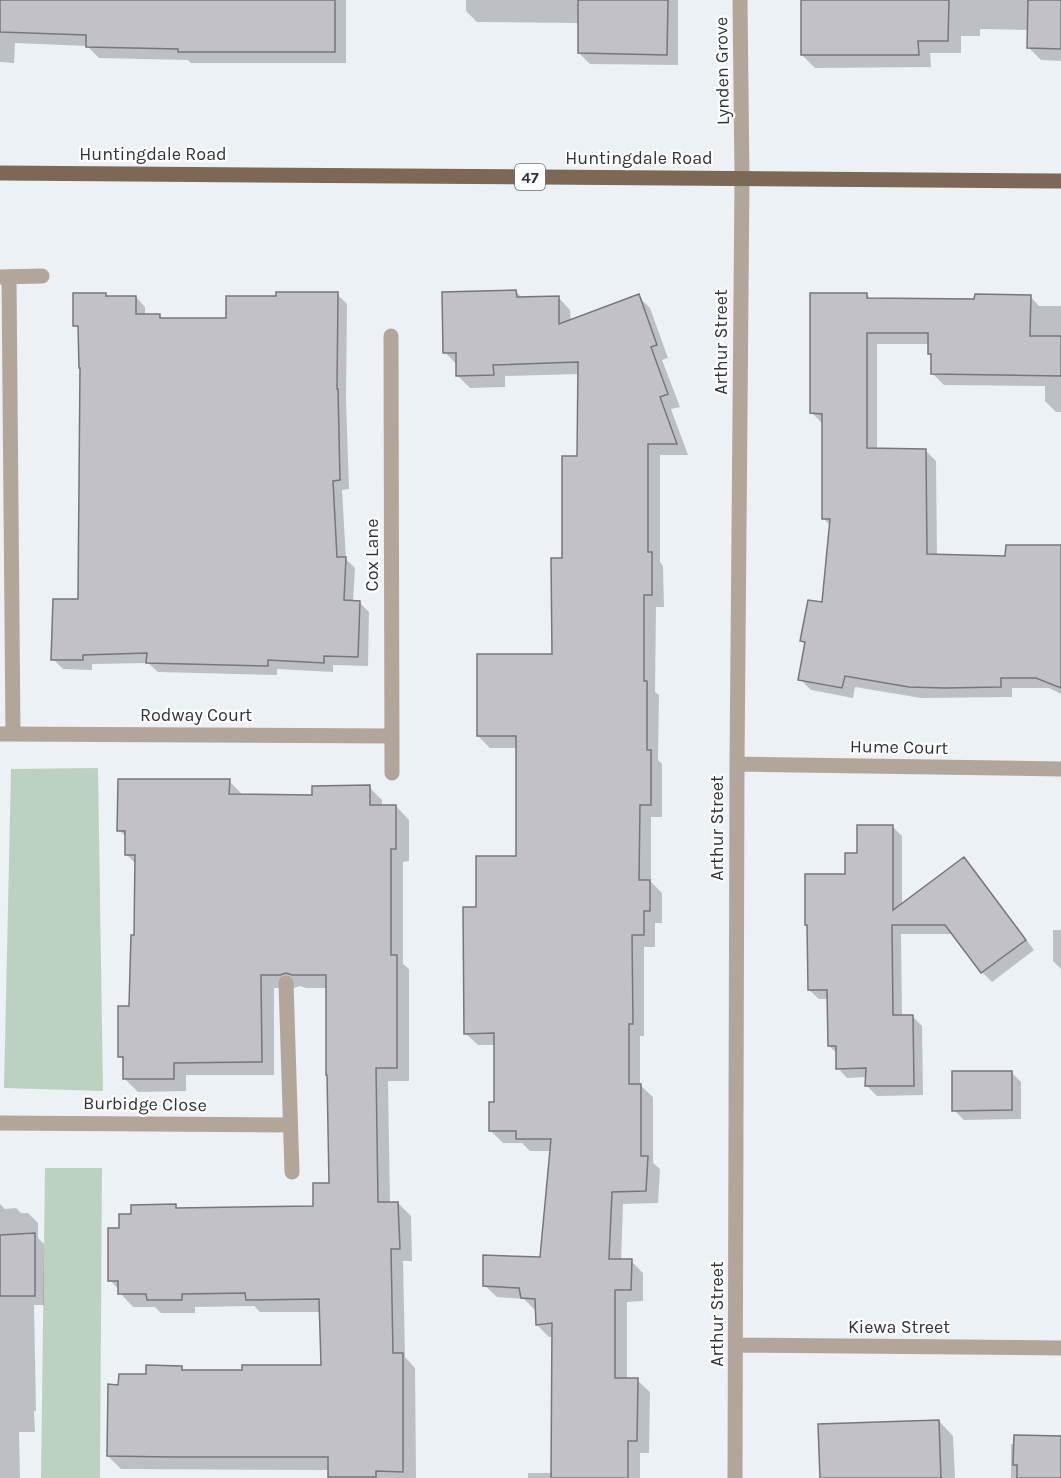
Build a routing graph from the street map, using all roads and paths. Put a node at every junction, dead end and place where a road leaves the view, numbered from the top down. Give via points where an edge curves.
1 (740, 0) edge
2 (0, 172) edge
3 (742, 178) junction
4 (1061, 181) edge
5 (42, 276) dead end
6 (4, 277) edge
7 (392, 336) dead end
8 (7, 734) edge
9 (392, 736) junction
10 (737, 764) junction
11 (1061, 769) edge
12 (392, 773) dead end
13 (286, 984) dead end
14 (0, 1123) edge
15 (290, 1125) junction
16 (292, 1172) dead end
17 (736, 1345) junction
18 (1061, 1348) edge
19 (735, 1478) edge

1 - 3 street, Lynden Grove
2 - 3 main road, Huntingdale Road / 47
3 - 4 main road, Huntingdale Road / 47
3 - 10 street, Arthur Street
5 - 6 street
6 - 8 street
7 - 9 street, Cox Lane
8 - 9 street, Rodway Court
9 - 12 street, Cox Lane
10 - 11 street, Hume Court
10 - 17 street, Arthur Street
13 - 15 street
14 - 15 street, Burbidge Close
15 - 16 street
17 - 18 street, Kiewa Street
17 - 19 street, Arthur Street

